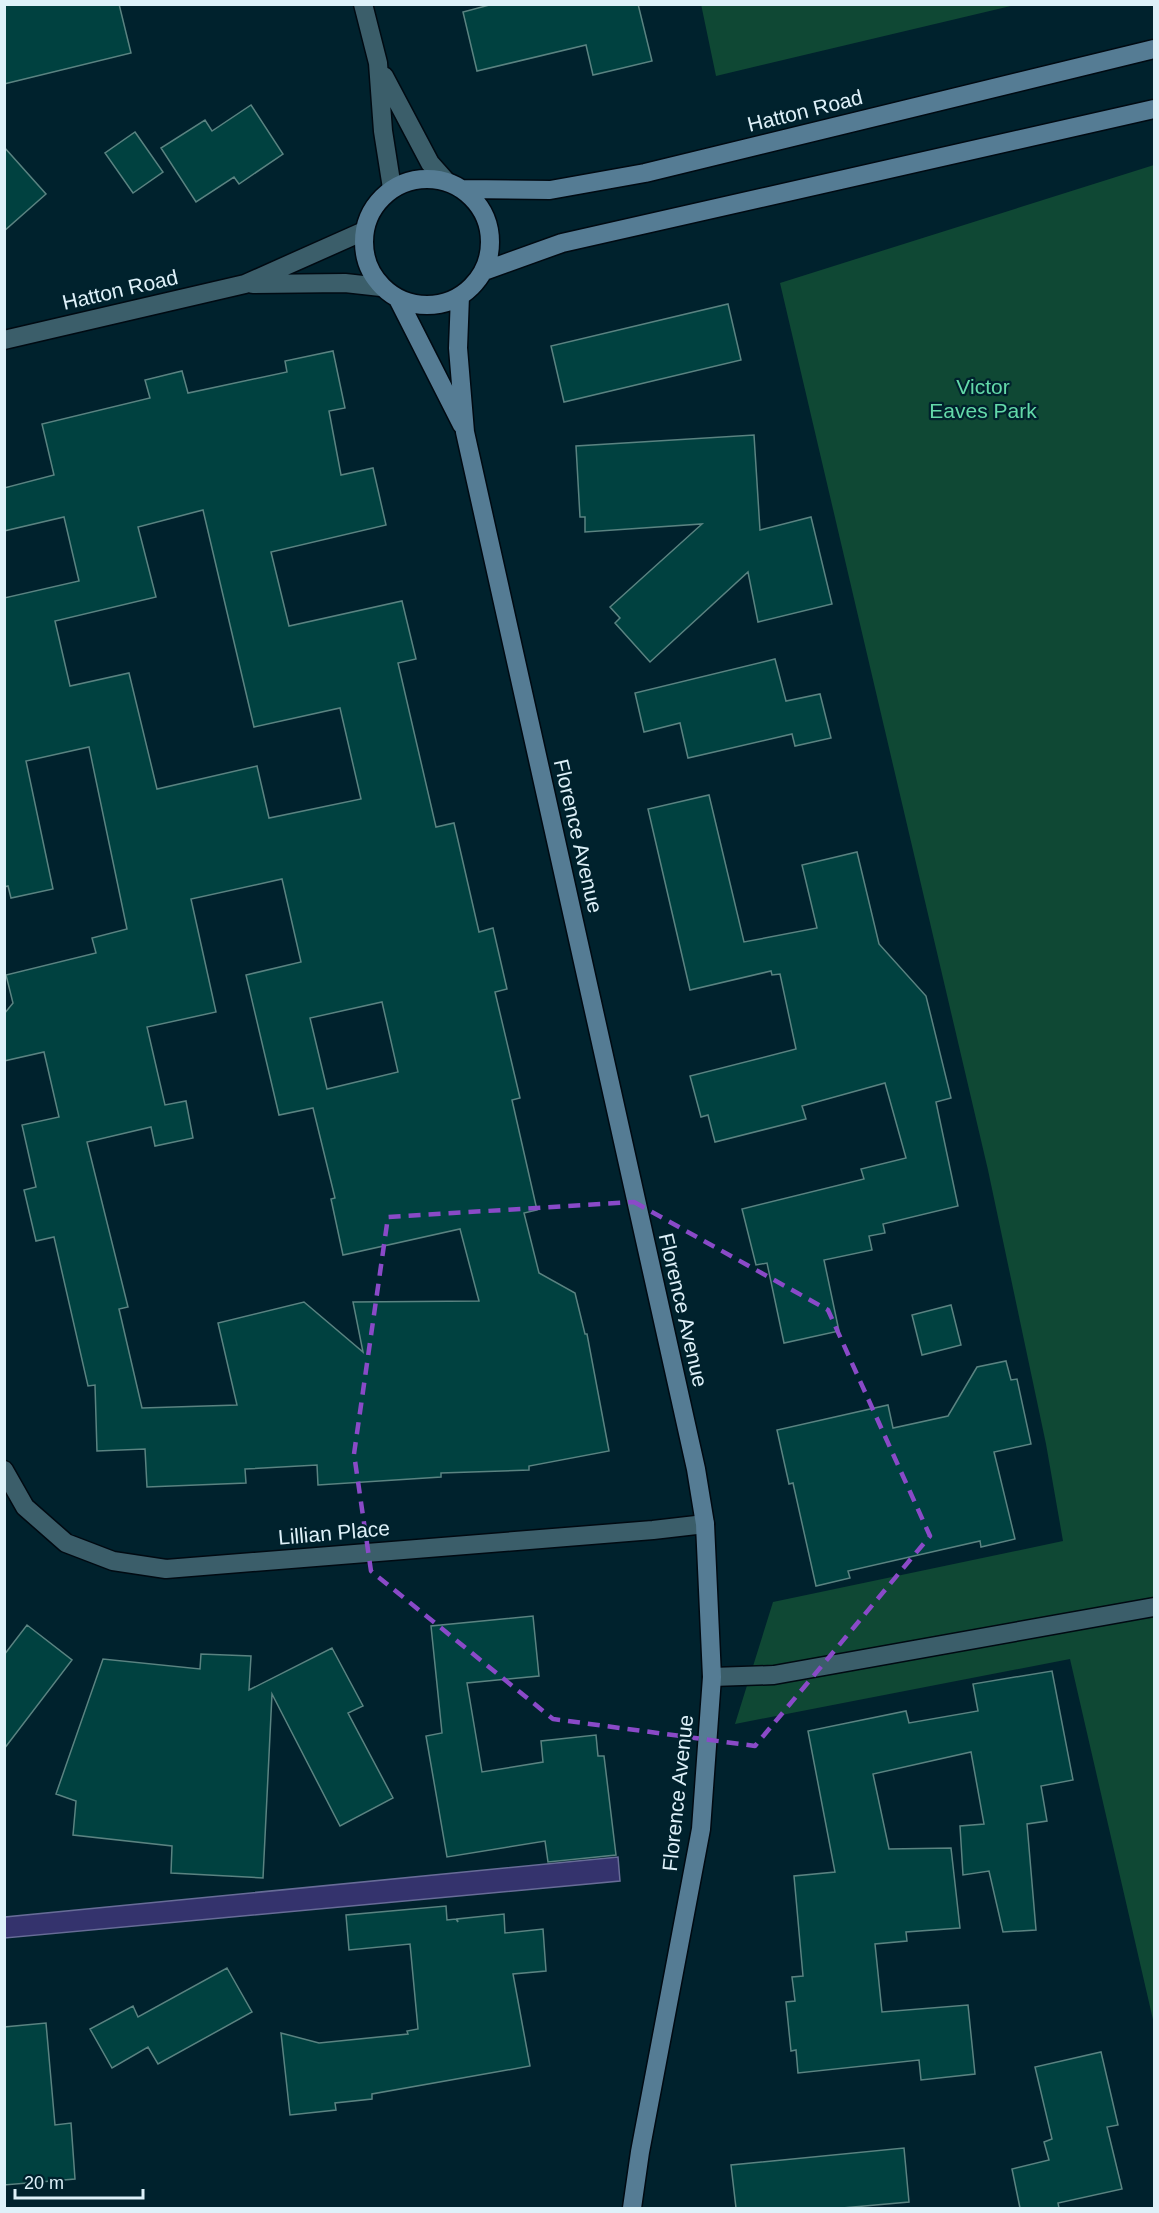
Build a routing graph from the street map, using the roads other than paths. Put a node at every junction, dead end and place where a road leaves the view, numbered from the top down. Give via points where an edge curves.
1 (363, 4) edge
2 (1155, 49) edge
3 (378, 63) junction
4 (1155, 109) edge
5 (446, 181) junction
6 (392, 188) junction
7 (462, 189) junction
8 (364, 231) junction
9 (484, 271) junction
10 (245, 284) junction
11 (381, 287) junction
12 (460, 296) junction
13 (398, 299) junction
14 (4, 340) edge
15 (465, 432) junction
16 (4, 1470) edge
17 (705, 1524) junction
18 (1155, 1606) edge
19 (712, 1677) junction
20 (632, 2208) edge

1 - 3 street
2 - 7 street, Hatton Road via 645,173 550,190
3 - 5 street via 397,106 430,163
3 - 6 street
4 - 9 street via 562,243
5 - 6 street via 417,179
5 - 7 street
6 - 8 street via 378,200
7 - 9 street via 486,218 490,236
8 - 10 street, Hatton Road
8 - 11 street via 363,249 369,269
9 - 12 street
10 - 11 street, Hatton Road
10 - 14 street, Hatton Road
11 - 13 street
12 - 13 street via 440,304 419,306
12 - 15 street, Florence Avenue via 458,348
13 - 15 street, Florence Avenue
15 - 17 street, Florence Avenue via 696,1468
16 - 17 street, Lillian Place via 26,1507 66,1543 113,1561 166,1569
17 - 19 street, Florence Avenue
18 - 19 street via 774,1675
19 - 20 street, Florence Avenue via 701,1829

